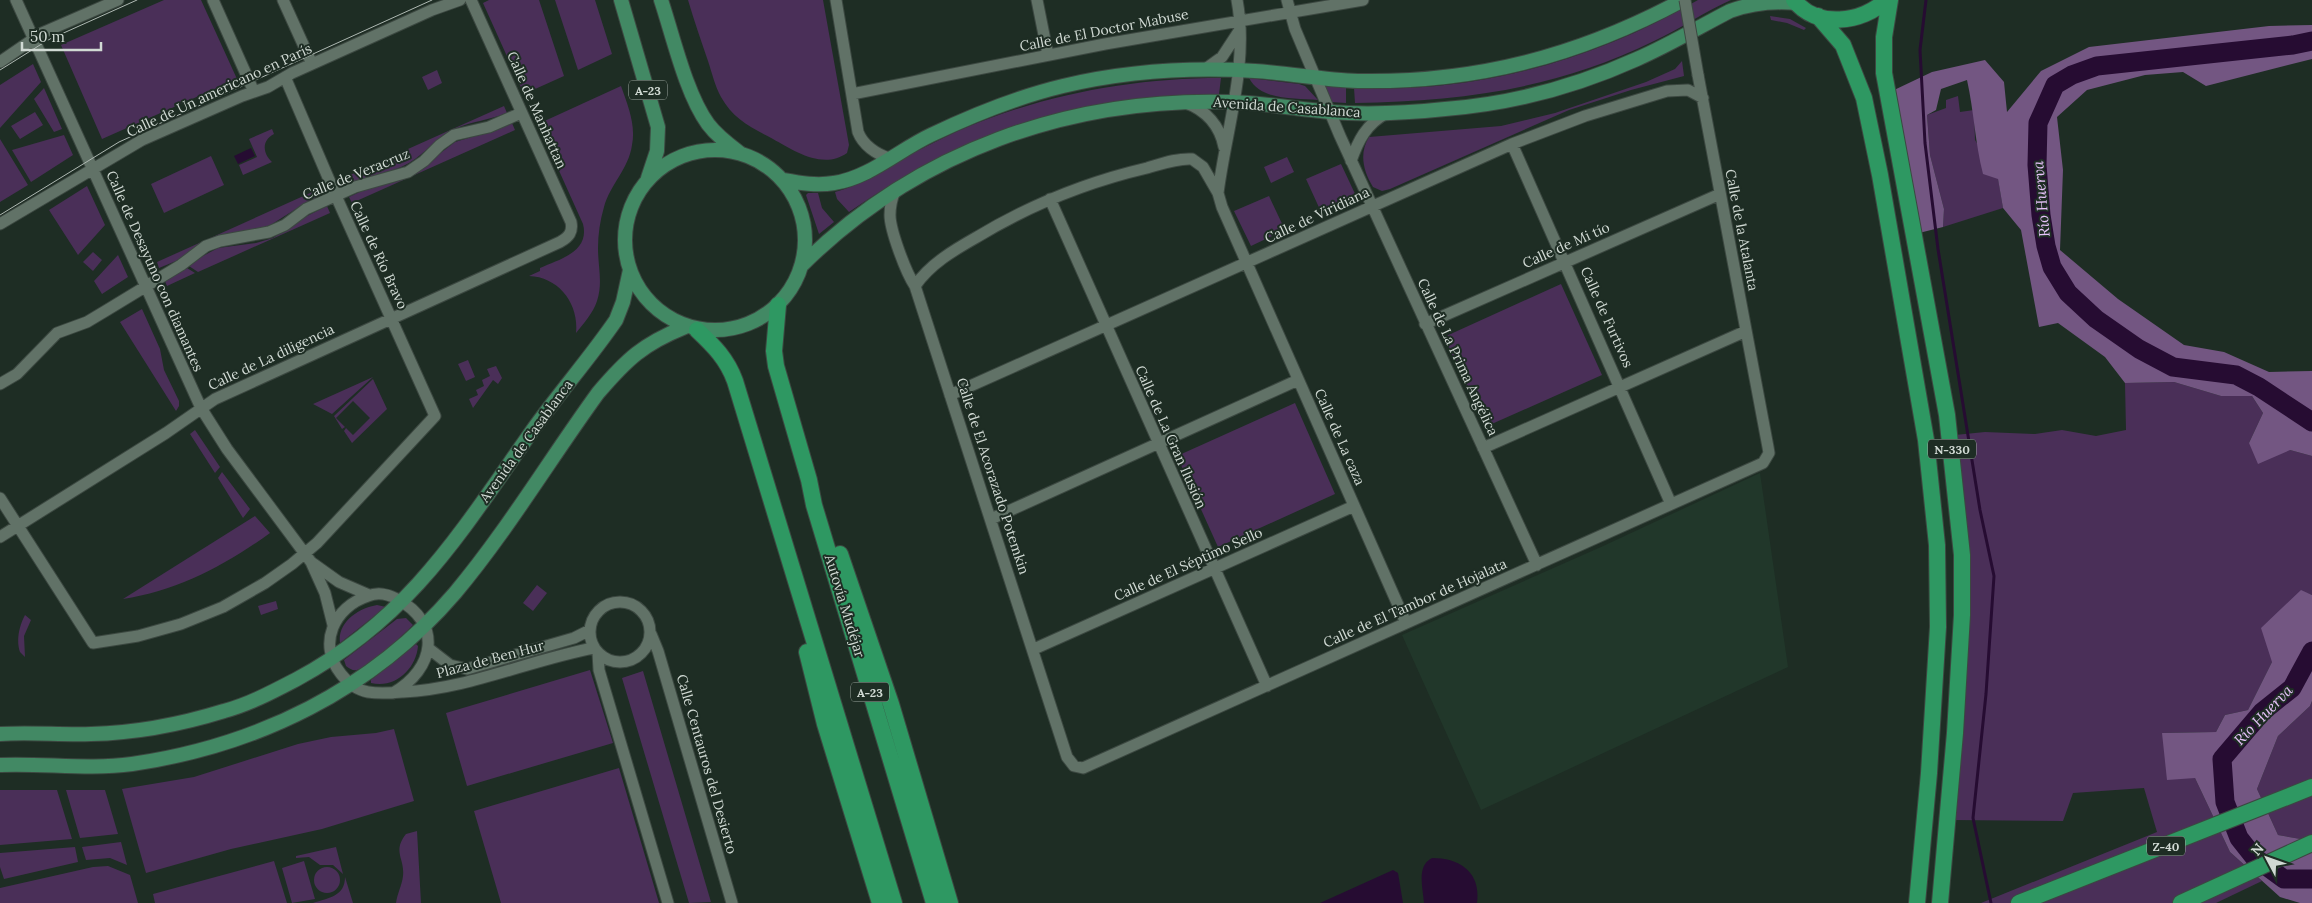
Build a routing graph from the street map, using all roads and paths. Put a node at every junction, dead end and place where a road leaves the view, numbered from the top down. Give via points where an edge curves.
1 (16, 0) edge
2 (118, 0) edge
3 (213, 0) edge
4 (283, 0) edge
5 (460, 0) edge
6 (471, 0) edge
7 (621, 0) edge
8 (661, 0) edge
9 (836, 0) edge
10 (1037, 0) edge
11 (1237, 0) edge
12 (1287, 0) edge
13 (1363, 0) edge
14 (1684, 0) edge
15 (1886, 0) edge
16 (1890, 0) edge
17 (1796, 2) edge
18 (1289, 14) junction
19 (1818, 16) junction
20 (1241, 24) junction
21 (34, 37) junction
22 (1048, 56) junction
23 (0, 62) edge
24 (312, 64) junction
25 (1204, 71) junction
26 (1238, 71) junction
27 (285, 77) junction
28 (1315, 78) junction
29 (254, 92) junction
30 (852, 94) junction
31 (1703, 98) junction
32 (1182, 102) junction
33 (1233, 102) junction
34 (1329, 112) junction
35 (521, 113) junction
36 (1386, 113) junction
37 (1512, 144) junction
38 (1225, 148) junction
39 (742, 155) junction
40 (889, 158) junction
41 (1351, 162) junction
42 (94, 169) junction
43 (782, 180) junction
44 (647, 181) junction
45 (895, 191) junction
46 (1218, 193) junction
47 (1720, 194) junction
48 (336, 196) junction
49 (1050, 200) junction
50 (1372, 206) junction
51 (0, 224) edge
52 (570, 234) joint
53 (1566, 261) junction
54 (1247, 263) junction
55 (801, 266) junction
56 (630, 270) junction
57 (146, 286) junction
58 (915, 286) junction
59 (778, 305) junction
60 (391, 318) junction
61 (1425, 324) junction
62 (1106, 327) junction
63 (691, 328) junction
64 (1746, 331) junction
65 (1298, 380) junction
66 (0, 384) edge
67 (1621, 387) junction
68 (950, 395) junction
69 (200, 408) junction
70 (1157, 443) junction
71 (1483, 448) junction
72 (1764, 463) joint
73 (809, 480) junction
74 (0, 498) edge
75 (1672, 504) junction
76 (1354, 506) junction
77 (991, 519) junction
78 (18, 526) junction
79 (0, 538) edge
80 (786, 550) junction
81 (308, 558) junction
82 (1537, 565) junction
83 (1214, 568) junction
84 (369, 595) junction
85 (402, 602) junction
86 (1406, 623) junction
87 (333, 625) junction
88 (424, 625) junction
89 (590, 630) junction
90 (651, 634) junction
91 (428, 648) junction
92 (1034, 649) junction
93 (596, 651) junction
94 (332, 658) junction
95 (351, 684) junction
96 (1267, 686) junction
97 (394, 692) junction
98 (0, 734) edge
99 (0, 765) edge
100 (1078, 768) joint
101 (2312, 787) edge
102 (929, 832) junction
103 (2312, 843) edge
104 (668, 903) edge
105 (732, 903) edge
106 (880, 903) edge
107 (894, 903) edge
108 (934, 903) edge
109 (950, 903) edge
110 (958, 903) edge
111 (1917, 903) edge
112 (1940, 903) edge
113 (2019, 903) edge
114 (2181, 903) edge

1 - 21 street, Calle de Desayuno con diamantes
2 - 21 street
3 - 29 street
4 - 24 street
5 - 24 street, Calle de Un americano en París
6 - 35 street, Calle de Manhattan
7 - 44 main road, A-23 via 658,127 657,151
8 - 39 main road, A-23 via 700,110 715,132
9 - 30 street
10 - 22 street
11 - 20 street
12 - 18 street, Calle de La Prima Angélica
13 - 18 street, Calle de El Doctor Mabuse
14 - 28 main road via 1644,21 1584,45 1517,66 1487,72 1380,81
14 - 31 street, Calle de la Atalanta, bridge
15 - 19 highway, N-330 via 1861,16 1846,19
16 - 112 highway, N-330 via 1884,37 1884,73 1947,415 1962,555 1955,733
17 - 19 highway, N-330
17 - 36 main road, Avenida de Casablanca via 1770,2 1739,8 1634,61 1545,91 1446,109
18 - 20 street, Calle de El Doctor Mabuse
18 - 28 street, Calle de La Prima Angélica
19 - 111 highway, N-330 via 1843,45 1864,98 1926,440 1937,545 1938,627 1930,772
20 - 22 street, Calle de El Doctor Mabuse
20 - 25 street via 1231,47
20 - 26 street
21 - 23 street
21 - 42 street, Calle de Desayuno con diamantes
22 - 30 street, Calle de El Doctor Mabuse
24 - 27 street, Calle de Un americano en París
25 - 26 main road
25 - 40 main road via 1152,70 1062,86 1013,100 962,121
26 - 28 main road
26 - 33 street
27 - 29 street, Calle de Un americano en París
27 - 48 street, Calle de Río Bravo
28 - 34 street, Calle de La Prima Angélica
29 - 42 street, Calle de Un americano en París via 142,140
30 - 40 street via 860,137 876,153
31 - 37 street, Calle de Viridiana via 1688,90 1666,91 1585,116
31 - 47 street, Calle de la Atalanta
32 - 33 main road, Avenida de Casablanca
32 - 38 street via 1207,115 1218,129
32 - 45 main road, Avenida de Casablanca via 1120,107 1048,123 970,150
33 - 34 main road, Avenida de Casablanca
33 - 38 street
34 - 36 main road, Avenida de Casablanca
34 - 41 street, Calle de La Prima Angélica
35 - 48 street, Calle de Veracruz via 489,127 454,135 424,161 400,175 364,184
35 - 52 street, Calle de Manhattan via 571,222
36 - 41 street via 1361,136
37 - 50 street, Calle de Viridiana
37 - 53 street, Calle de Furtivos
38 - 46 street
39 - 43 main road, A-23 via 772,170
39 - 44 main road, A-23 via 719,151 688,155 673,160
40 - 43 main road via 841,182 810,184
41 - 50 street, Calle de La Prima Angélica
42 - 51 street, Calle de Un americano en París
42 - 57 street, Calle de Desayuno con diamantes
43 - 55 main road, A-23 via 800,210 804,226
44 - 56 main road, A-23 via 630,211 626,228
45 - 55 main road, Avenida de Casablanca via 843,226
45 - 58 street, Calle de El Acorazado Potemkin via 890,221
46 - 49 street via 1203,167 1198,162 1185,159 1121,174
46 - 54 street
47 - 53 street, Calle de Mi tío
47 - 64 street, Calle de la Atalanta
48 - 57 street, Calle de Veracruz via 306,209 285,225 268,232 220,240 206,246
48 - 60 street, Calle de Río Bravo
49 - 58 street via 1011,217 962,246 923,274
49 - 62 street, Calle de La Gran Ilusión
50 - 54 street, Calle de Viridiana
50 - 61 street, Calle de La Prima Angélica
52 - 60 street, Calle de La diligencia via 560,242
53 - 61 street, Calle de Mi tío
53 - 67 street, Calle de Furtivos
54 - 62 street, Calle de Viridiana
54 - 65 street, Calle de La caza
55 - 59 main road, A-23
56 - 63 main road, A-23 via 650,303 668,317
56 - 85 main road, Avenida de Casablanca via 616,320 448,550
57 - 66 street, Calle de Veracruz via 94,318 57,333 17,374
57 - 69 street, Calle de Desayuno con diamantes
58 - 68 street, Calle de El Acorazado Potemkin
59 - 63 main road, A-23 via 746,324 719,330
59 - 73 highway, Autovía Mudéjar / A-23 via 774,347 776,366
60 - 69 street, Calle de La diligencia
60 - 81 street, Calle de Río Bravo via 435,416
61 - 71 street, Calle de La Prima Angélica
62 - 68 street, Calle de Viridiana
62 - 70 street, Calle de La Gran Ilusión
63 - 80 highway, A-23 via 722,354 730,368
63 - 88 main road via 647,344 618,369 468,576
64 - 67 street
64 - 72 street, Calle de la Atalanta via 1769,453
65 - 70 street
65 - 76 street, Calle de La caza
67 - 71 street
67 - 75 street, Calle de Furtivos
68 - 77 street, Calle de El Acorazado Potemkin
69 - 78 street, Calle de La diligencia
69 - 81 street, Calle de Desayuno con diamantes
70 - 77 street
70 - 83 street, Calle de La Gran Ilusión
71 - 82 street, Calle de La Prima Angélica
72 - 75 street, Calle de El Tambor de Hojalata
73 - 102 highway via 835,540
73 - 108 highway, Autovía Mudéjar / A-23
74 - 78 street
75 - 82 street, Calle de El Tambor de Hojalata
76 - 83 street, Calle de El Séptimo Sello
76 - 86 street, Calle de La caza
77 - 92 street, Calle de El Acorazado Potemkin
78 - 79 street, Calle de La diligencia
78 - 81 street via 93,643 138,636 190,621
80 - 106 highway via 788,573 824,724
80 - 107 highway, A-23
81 - 84 street, Calle de Desayuno con diamantes via 339,582
81 - 87 street, Calle de Desayuno con diamantes via 326,597
82 - 86 street, Calle de El Tambor de Hojalata
83 - 92 street, Calle de El Séptimo Sello
83 - 96 street, Calle de La Gran Ilusión
84 - 85 street via 385,594
84 - 87 street via 349,606
85 - 88 street via 417,614
85 - 94 main road, Avenida de Casablanca
86 - 96 street, Calle de El Tambor de Hojalata
87 - 94 street via 330,640
88 - 91 street
88 - 95 main road
89 - 90 street via 597,612 613,602 622,602 640,608 650,625
89 - 91 street, Plaza de Ben Hur via 574,638 466,669 450,665
89 - 93 street
90 - 93 street via 645,651 631,661 613,662
90 - 105 street, Calle Centauros del Desierto
91 - 97 street via 424,663 415,676
92 - 100 street, Calle de El Acorazado Potemkin via 1067,757
93 - 97 street, Plaza de Ben Hur via 567,654 462,685
93 - 104 street
94 - 95 street via 339,672
94 - 98 main road, Avenida de Casablanca via 269,694 226,711 143,729 92,734
95 - 97 street via 368,692
95 - 99 main road via 286,720 202,751 130,764
96 - 100 street, Calle de El Tambor de Hojalata via 1089,766
101 - 113 highway, Z-40
102 - 109 highway
102 - 110 highway
103 - 114 highway

